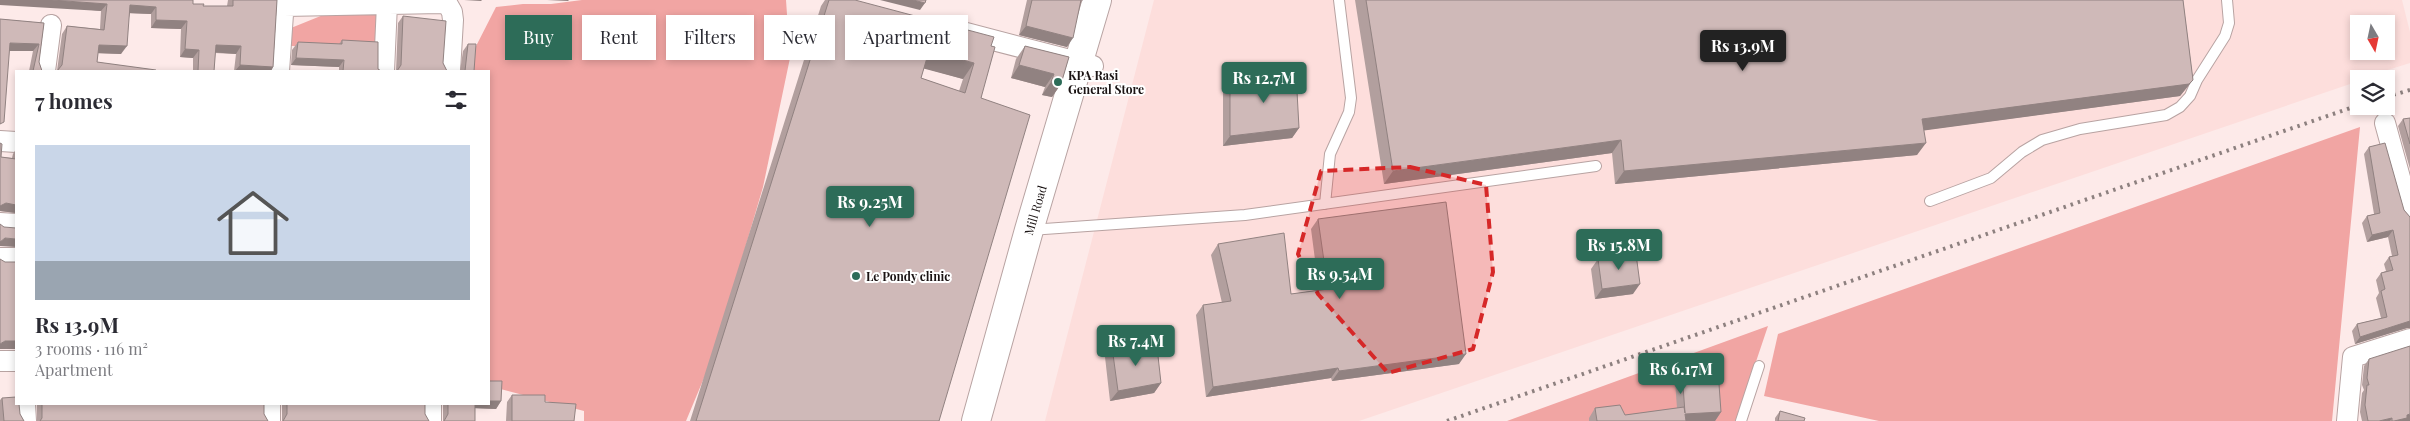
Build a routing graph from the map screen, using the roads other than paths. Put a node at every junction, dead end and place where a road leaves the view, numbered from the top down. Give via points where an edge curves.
1 (1097, 0) edge
2 (1113, 0) edge
3 (1339, 0) edge
4 (2227, 0) edge
5 (284, 3) edge
6 (387, 4) junction
7 (51, 25) dead end
8 (968, 34) edge
9 (1086, 65) junction
10 (45, 70) edge
11 (279, 70) edge
12 (384, 70) edge
13 (450, 70) edge
14 (2385, 124) dead end
15 (0, 141) edge
16 (15, 142) edge
17 (1596, 166) dead end
18 (1930, 201) dead end
19 (1325, 204) junction
20 (2410, 214) edge
21 (0, 223) edge
22 (15, 224) edge
23 (1038, 230) junction
24 (0, 258) edge
25 (15, 258) edge
26 (2410, 339) edge
27 (0, 361) edge
28 (15, 361) edge
29 (1758, 366) dead end
30 (25, 405) edge
31 (270, 405) edge
32 (431, 405) edge
33 (26, 421) edge
34 (270, 421) edge
35 (431, 421) edge
36 (976, 421) edge
37 (993, 421) edge
38 (1741, 421) edge
39 (2347, 421) edge

1 - 9 main road, Mill Road
2 - 9 main road, Mill Road
3 - 19 lane via 1351,98 1349,112 1330,154
4 - 18 lane via 2229,23 2225,36 2190,96 2180,107 2166,115 2080,129 2042,140 1991,178
5 - 6 street
5 - 11 street
6 - 12 street
6 - 13 street via 440,2 448,5 453,20
7 - 10 street
8 - 9 street
9 - 23 main road, Mill Road
14 - 20 street
15 - 16 street
17 - 19 lane
19 - 23 lane via 1245,215
21 - 22 street
23 - 36 main road, Mill Road
23 - 37 main road, Mill Road
24 - 25 street
26 - 39 street via 2354,357
27 - 28 street
29 - 38 lane
30 - 33 street
31 - 34 street
32 - 35 street

